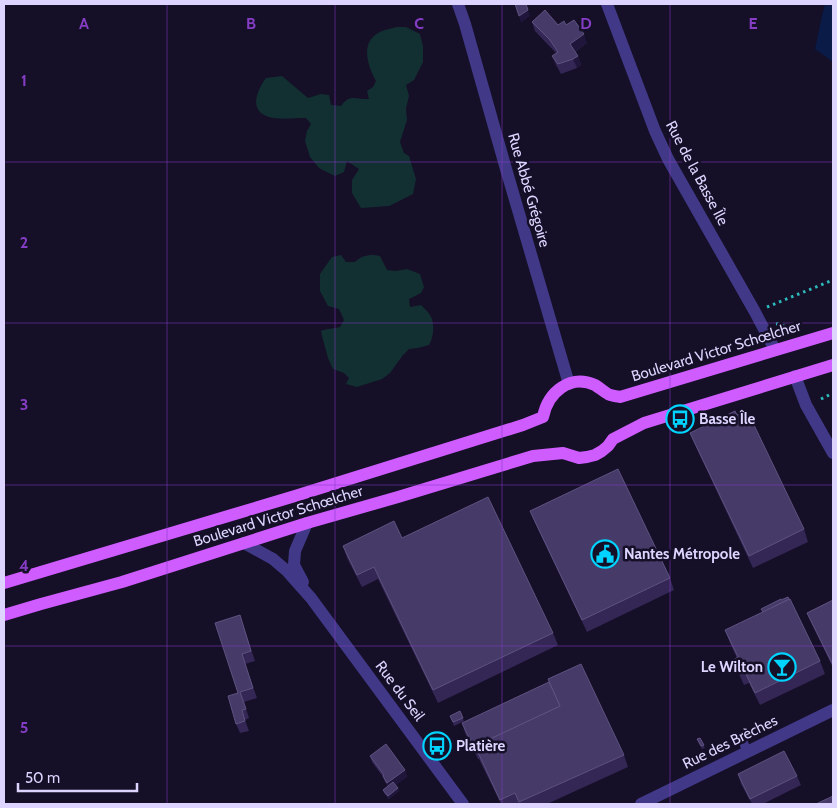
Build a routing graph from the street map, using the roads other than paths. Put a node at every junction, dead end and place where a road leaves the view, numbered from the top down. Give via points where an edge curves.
1 (458, 4) edge
2 (607, 4) edge
3 (833, 333) edge
4 (775, 350) junction
5 (833, 365) edge
6 (794, 376) junction
7 (569, 384) junction
8 (833, 453) edge
9 (307, 523) junction
10 (244, 543) junction
11 (4, 583) edge
12 (311, 598) junction
13 (4, 615) edge
14 (833, 710) edge
15 (742, 738) dead end
16 (747, 752) junction
17 (463, 804) edge
18 (641, 804) edge

1 - 7 street, Rue Abbé Grégoire
2 - 4 street, Rue de la Basse Île via 668,159
3 - 4 main road, Boulevard Victor Schœlcher
4 - 7 main road, Boulevard Victor Schœlcher via 620,397 609,395 595,385
5 - 6 main road
6 - 8 street
6 - 9 main road, Boulevard Victor Schœlcher via 644,423 613,439 602,451 587,457 564,453 533,456
7 - 11 main road, Boulevard Victor Schœlcher via 548,400 543,417 523,425
9 - 10 main road, Boulevard Victor Schœlcher
9 - 12 street, Rue du Seil via 295,551 294,565
10 - 12 street, Rue du Seil via 273,559
10 - 13 main road, Boulevard Victor Schœlcher
12 - 17 street, Rue du Seil
14 - 16 street, Rue des Brèches
15 - 16 lane
16 - 18 street, Rue des Brèches

